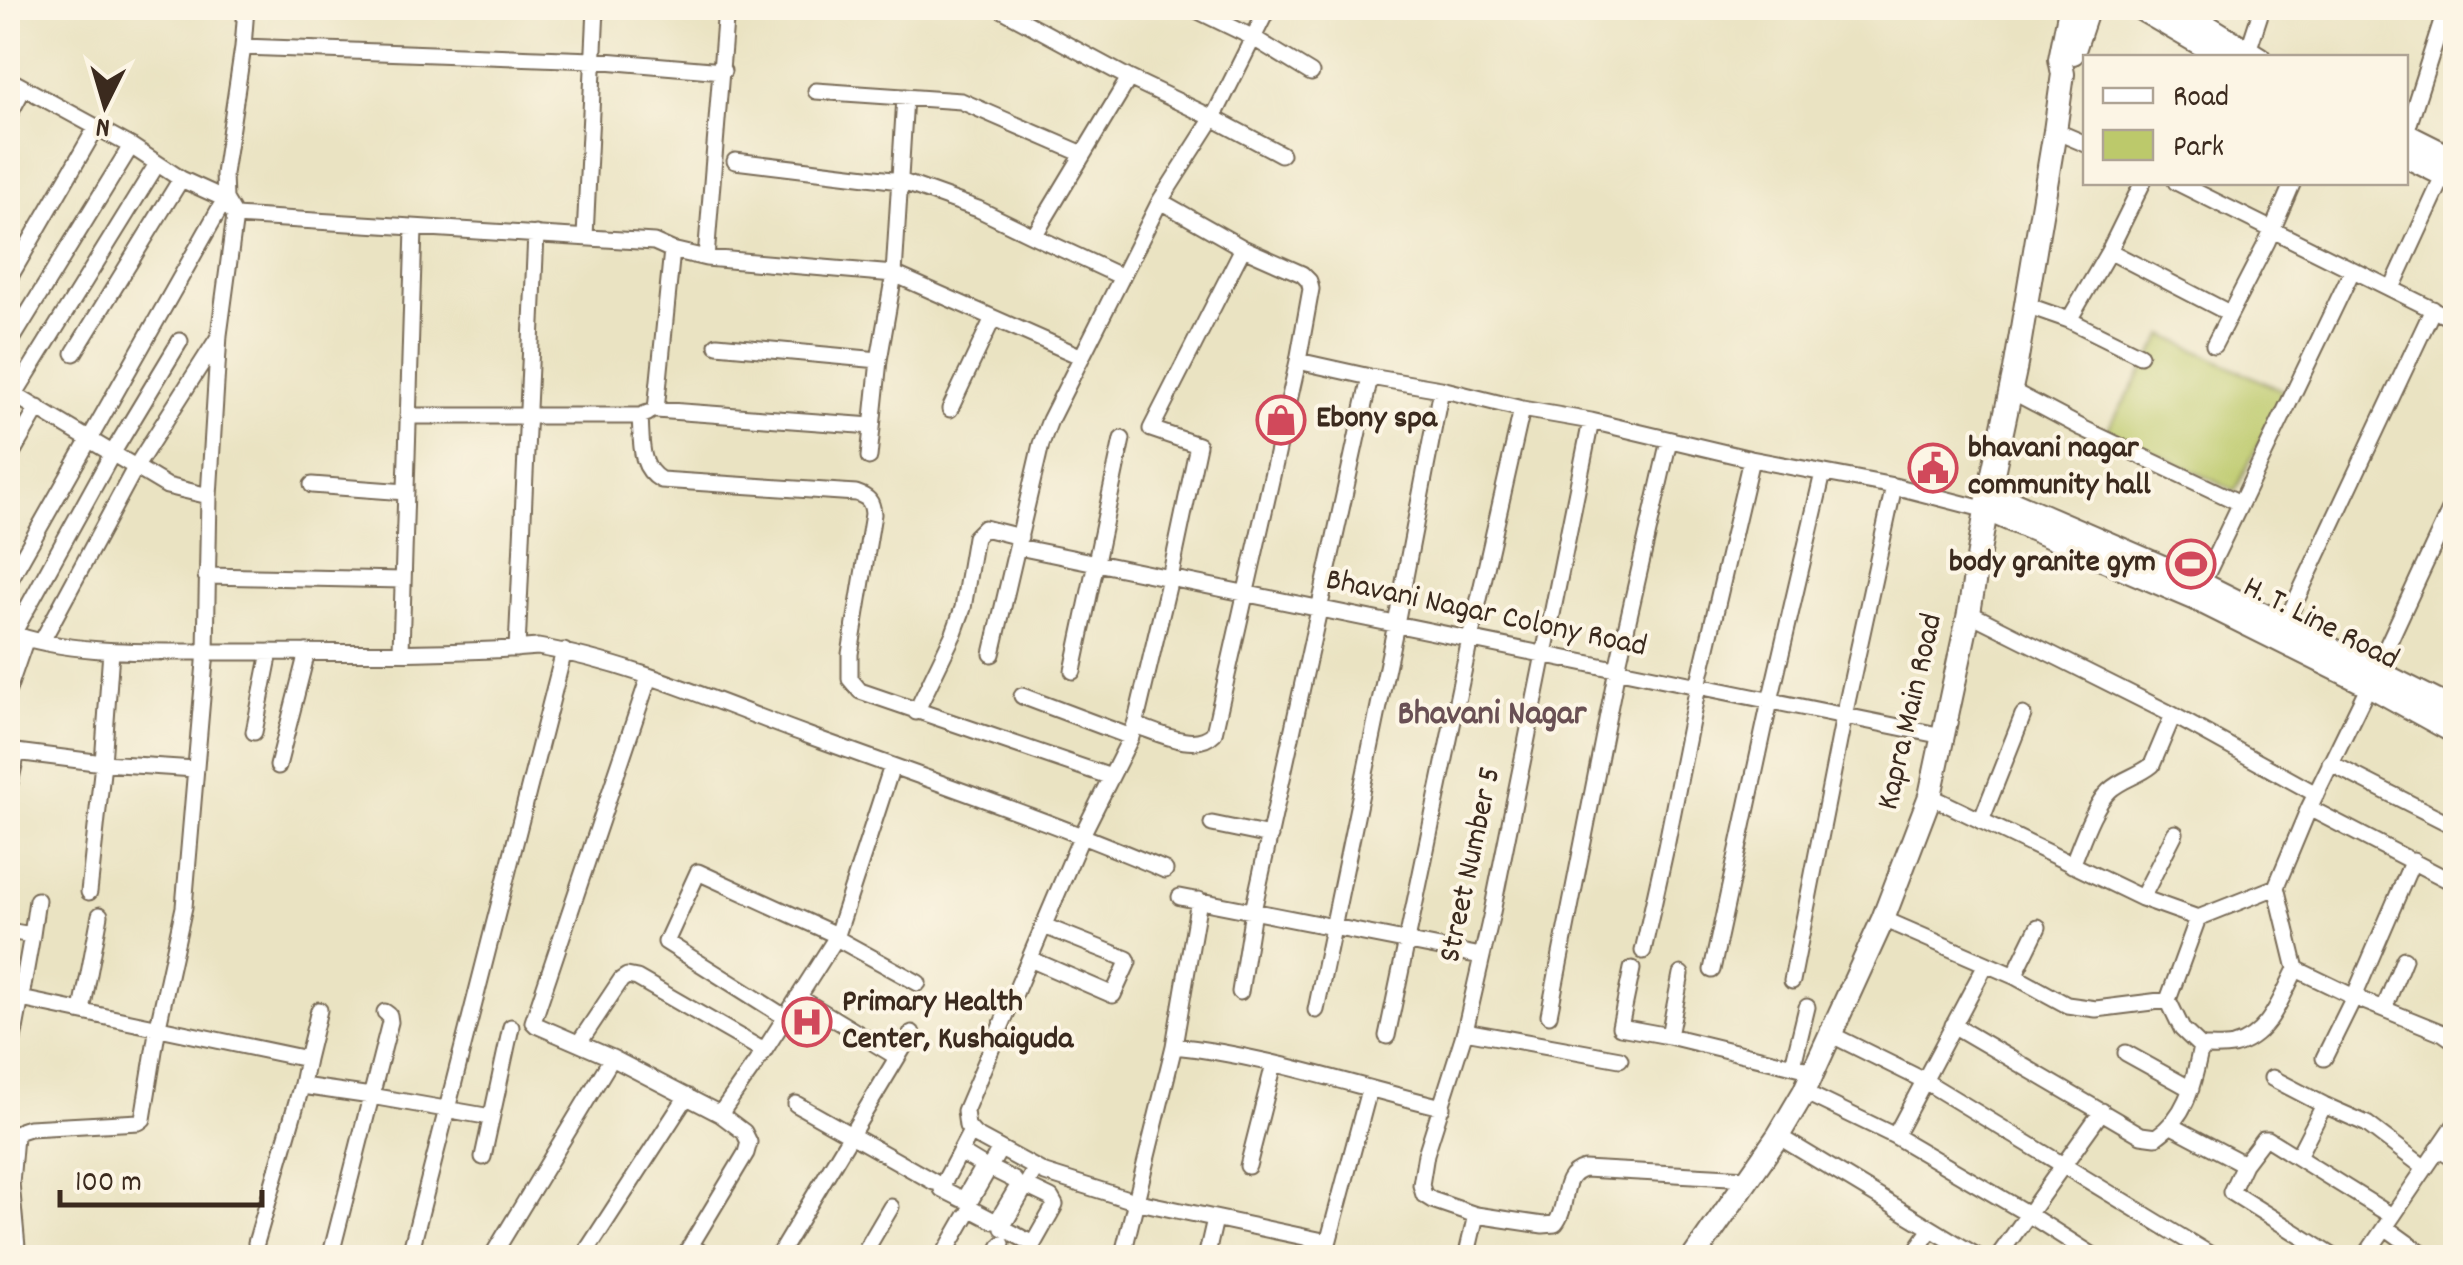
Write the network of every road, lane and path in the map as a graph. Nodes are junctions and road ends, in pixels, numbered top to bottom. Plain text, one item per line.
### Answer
1 (246, 8) edge
2 (596, 8) edge
3 (726, 8) edge
4 (1002, 8) edge
5 (1192, 8) edge
6 (1268, 8) edge
7 (2070, 8) edge
8 (2088, 8) edge
9 (2139, 8) edge
10 (2178, 8) edge
11 (2262, 8) edge
12 (2446, 8) edge
13 (1252, 37) junction
14 (243, 48) junction
15 (2244, 55) edge
16 (593, 60) junction
17 (723, 70) junction
18 (1312, 73) dead end
19 (2063, 74) junction
20 (1129, 78) junction
21 (8, 79) edge
22 (24, 89) junction
23 (816, 91) dead end
24 (905, 97) junction
25 (8, 116) edge
26 (1213, 118) junction
27 (96, 128) junction
28 (2408, 128) edge
29 (2055, 131) junction
30 (2408, 136) edge
31 (2083, 143) edge
32 (131, 146) junction
33 (1083, 154) junction
34 (1281, 154) dead end
35 (2408, 157) edge
36 (735, 160) dead end
37 (158, 164) junction
38 (2452, 172) edge
39 (181, 179) junction
40 (900, 181) junction
41 (2142, 185) edge
42 (2182, 185) edge
43 (2291, 185) edge
44 (225, 199) junction
45 (1160, 201) junction
46 (234, 216) junction
47 (414, 229) junction
48 (2271, 230) junction
49 (536, 234) junction
50 (584, 236) junction
51 (1034, 236) junction
52 (1243, 248) junction
53 (672, 250) junction
54 (2109, 250) junction
55 (706, 258) junction
56 (2352, 271) junction
57 (894, 274) junction
58 (1122, 277) junction
59 (8, 280) edge
60 (2392, 288) junction
61 (2026, 305) junction
62 (2433, 310) junction
63 (2230, 313) junction
64 (993, 318) junction
65 (2069, 320) junction
66 (2456, 321) edge
67 (220, 336) junction
68 (180, 341) dead end
69 (717, 345) dead end
70 (2214, 345) dead end
71 (8, 346) edge
72 (74, 353) dead end
73 (2140, 355) dead end
74 (1082, 357) junction
75 (880, 360) junction
76 (1298, 362) junction
77 (1370, 377) junction
78 (1441, 389) junction
79 (2010, 390) junction
80 (10, 397) edge
81 (38, 408) junction
82 (950, 408) dead end
83 (1522, 409) junction
84 (648, 413) junction
85 (408, 416) junction
86 (529, 418) junction
87 (1591, 421) junction
88 (872, 426) junction
89 (1122, 439) dead end
90 (88, 440) junction
91 (1669, 440) junction
92 (112, 454) junction
93 (869, 456) dead end
94 (1750, 458) junction
95 (8, 460) edge
96 (135, 468) junction
97 (1823, 473) junction
98 (312, 486) dead end
99 (1894, 486) junction
100 (406, 492) junction
101 (209, 496) junction
102 (2456, 497) edge
103 (1981, 502) junction
104 (2240, 503) junction
105 (1019, 542) junction
106 (1094, 562) junction
107 (206, 576) junction
108 (1170, 578) junction
109 (403, 580) junction
110 (8, 583) edge
111 (2202, 584) junction
112 (1246, 593) junction
113 (1321, 609) junction
114 (1969, 613) junction
115 (1396, 624) junction
116 (2284, 624) junction
117 (22, 636) edge
118 (1470, 639) junction
119 (516, 648) junction
120 (111, 651) junction
121 (206, 651) junction
122 (401, 651) junction
123 (564, 651) junction
124 (270, 652) junction
125 (307, 652) junction
126 (992, 654) dead end
127 (1543, 654) junction
128 (1617, 669) junction
129 (1072, 671) dead end
130 (650, 677) junction
131 (2372, 677) junction
132 (1698, 686) junction
133 (8, 690) edge
134 (1022, 696) dead end
135 (1770, 701) junction
136 (916, 712) junction
137 (2023, 715) dead end
138 (2173, 715) junction
139 (1844, 716) junction
140 (2454, 723) edge
141 (1133, 731) junction
142 (254, 732) dead end
143 (1943, 736) junction
144 (12, 751) edge
145 (103, 763) junction
146 (2330, 763) junction
147 (278, 766) dead end
148 (892, 766) junction
149 (196, 769) junction
150 (1111, 777) junction
151 (8, 792) edge
152 (1930, 796) junction
153 (2312, 800) junction
154 (1981, 821) junction
155 (1212, 824) dead end
156 (2456, 827) edge
157 (2175, 833) dead end
158 (1082, 835) junction
159 (1270, 836) junction
160 (2413, 860) junction
161 (2072, 865) junction
162 (1165, 870) dead end
163 (2456, 884) edge
164 (2276, 887) junction
165 (89, 892) dead end
166 (1180, 897) dead end
167 (2142, 898) junction
168 (37, 900) dead end
169 (1199, 900) junction
170 (1253, 911) junction
171 (100, 915) dead end
172 (2198, 918) junction
173 (1883, 919) junction
174 (1044, 926) junction
175 (1333, 927) junction
176 (2038, 928) dead end
177 (8, 931) edge
178 (32, 935) junction
179 (836, 936) junction
180 (1408, 942) junction
181 (1642, 951) dead end
182 (1481, 956) junction
183 (1030, 959) junction
184 (2404, 959) dead end
185 (1986, 964) junction
186 (1632, 969) dead end
187 (2296, 969) junction
188 (1712, 970) dead end
189 (1681, 974) dead end
190 (2014, 976) junction
191 (1792, 981) dead end
192 (918, 983) dead end
193 (1240, 992) dead end
194 (22, 997) junction
195 (798, 997) junction
196 (2354, 997) junction
197 (2168, 1000) junction
198 (1806, 1007) dead end
199 (2384, 1008) junction
200 (318, 1010) dead end
201 (1316, 1010) dead end
202 (82, 1011) junction
203 (385, 1012) dead end
204 (1549, 1016) dead end
205 (786, 1018) junction
206 (1953, 1024) junction
207 (158, 1026) junction
208 (511, 1027) dead end
209 (1465, 1031) junction
210 (912, 1033) dead end
211 (1830, 1034) junction
212 (1387, 1036) dead end
213 (1669, 1036) junction
214 (579, 1042) junction
215 (2456, 1042) edge
216 (1174, 1046) junction
217 (2201, 1047) junction
218 (764, 1051) junction
219 (2126, 1053) dead end
220 (612, 1058) junction
221 (897, 1058) junction
222 (2324, 1058) dead end
223 (308, 1059) junction
224 (1620, 1059) dead end
225 (9, 1061) edge
226 (1274, 1064) junction
227 (1804, 1076) junction
228 (2272, 1078) dead end
229 (1924, 1080) junction
230 (302, 1084) junction
231 (2191, 1089) junction
232 (1369, 1090) junction
233 (371, 1096) junction
234 (687, 1096) junction
235 (796, 1104) dead end
236 (2324, 1105) junction
237 (1442, 1106) junction
238 (447, 1110) junction
239 (2102, 1110) junction
240 (720, 1114) junction
241 (490, 1118) junction
242 (2456, 1123) edge
243 (2172, 1126) junction
244 (972, 1131) junction
245 (851, 1134) junction
246 (1778, 1136) junction
247 (1896, 1136) junction
248 (1000, 1149) junction
249 (2438, 1149) junction
250 (960, 1152) dead end
251 (2298, 1156) junction
252 (483, 1157) dead end
253 (2456, 1160) edge
254 (2064, 1163) junction
255 (2244, 1164) junction
256 (1248, 1166) dead end
257 (990, 1168) dead end
258 (1036, 1168) junction
259 (2425, 1168) junction
260 (1748, 1178) junction
261 (934, 1182) dead end
262 (1026, 1186) dead end
263 (1134, 1201) junction
264 (891, 1207) dead end
265 (2028, 1214) junction
266 (1476, 1215) junction
267 (966, 1216) dead end
268 (1215, 1219) junction
269 (2388, 1222) junction
270 (1930, 1229) junction
271 (11, 1231) edge
272 (256, 1243) dead end
273 (1326, 1250) edge
274 (687, 1252) edge
275 (18, 1258) edge
276 (330, 1258) edge
277 (410, 1258) edge
278 (492, 1258) edge
279 (582, 1258) edge
280 (709, 1258) edge
281 (776, 1258) edge
282 (861, 1258) edge
283 (942, 1258) edge
284 (1122, 1258) edge
285 (1206, 1258) edge
286 (1466, 1258) edge
287 (1693, 1258) edge
288 (1911, 1258) edge
289 (1980, 1258) edge
290 (1997, 1258) edge
291 (2097, 1258) edge
292 (2216, 1258) edge
293 (2336, 1258) edge
294 (2364, 1258) edge
295 (2428, 1258) edge

1 - 14 street
2 - 16 street
3 - 17 street
4 - 20 street
5 - 13 street
6 - 13 street
7 - 19 street, Kapra Main Road
8 - 19 street, Kapra Main Road
9 - 15 street
10 - 15 street
11 - 15 street
12 - 28 street
13 - 18 street
13 - 26 street
14 - 16 street
14 - 44 street
16 - 17 street
16 - 50 street
17 - 55 street
19 - 29 street, Kapra Main Road
20 - 26 street
20 - 33 street
21 - 22 street
22 - 25 street
22 - 27 street
23 - 24 street
24 - 33 street
24 - 40 street
26 - 34 street
26 - 45 street
27 - 32 street
27 - 59 street
29 - 31 street
29 - 61 street, Kapra Main Road
30 - 38 street
32 - 37 street
32 - 71 street
33 - 51 street
35 - 38 street
36 - 40 street
37 - 39 street
37 - 80 street
38 - 60 street
39 - 44 street
39 - 72 street
40 - 51 street
40 - 57 street
41 - 54 street
42 - 48 street
43 - 48 street
44 - 46 street
44 - 90 street
45 - 52 street
45 - 58 street
46 - 47 street
46 - 67 street
47 - 49 street
47 - 85 street
48 - 56 street
48 - 63 street
49 - 50 street
49 - 86 street
50 - 53 street
51 - 58 street
52 - 76 street
52 - 108 street
53 - 55 street
53 - 84 street
54 - 63 street
54 - 65 street
55 - 57 street
56 - 60 street
56 - 104 street
57 - 64 street
57 - 75 street
58 - 74 street
60 - 62 street
61 - 65 street
61 - 79 street, Kapra Main Road
62 - 66 street
62 - 116 street
63 - 70 street
64 - 74 street
64 - 82 street
65 - 73 street
67 - 96 street
67 - 101 street
68 - 92 street
69 - 75 street
74 - 105 street
75 - 88 street
76 - 77 street
76 - 112 street
77 - 78 street
77 - 113 street
78 - 83 street
78 - 115 street
79 - 103 street, Kapra Main Road
79 - 104 street
80 - 81 street
81 - 90 street
81 - 95 street
83 - 87 street
83 - 118 street
84 - 86 street
84 - 88 street
84 - 136 street
85 - 86 street
85 - 100 street
86 - 119 street
87 - 91 street
87 - 127 street, Street Number 5
88 - 93 street
89 - 106 street
90 - 92 street
90 - 110 street
91 - 94 street
91 - 128 street
92 - 96 street
92 - 117 street
94 - 97 street
94 - 132 street
96 - 101 street
96 - 117 street
97 - 99 street
97 - 135 street
98 - 100 street
99 - 103 street
99 - 139 street
100 - 109 street
101 - 107 street
102 - 131 street
103 - 111 street, H. T. Line Road
103 - 114 street, Kapra Main Road
103 - 131 street, H. T. Line Road
104 - 111 street
105 - 106 street, Bhavani Nagar Colony Road
105 - 126 street
105 - 136 street, Bhavani Nagar Colony Road
106 - 108 street, Bhavani Nagar Colony Road
106 - 129 street
107 - 109 street
107 - 121 street
108 - 112 street, Bhavani Nagar Colony Road
108 - 141 street
109 - 122 street
111 - 116 street, H. T. Line Road
112 - 113 street, Bhavani Nagar Colony Road
112 - 141 street
113 - 115 street, Bhavani Nagar Colony Road
113 - 159 street
114 - 138 street
114 - 143 street, Kapra Main Road
115 - 118 street, Bhavani Nagar Colony Road
115 - 175 street
116 - 131 street, H. T. Line Road
117 - 120 street
117 - 133 street
118 - 127 street, Bhavani Nagar Colony Road
118 - 180 street
119 - 122 street
119 - 123 street
120 - 121 street
120 - 145 street
121 - 124 street
121 - 149 street
122 - 125 street
123 - 130 street
123 - 238 street
124 - 125 street
124 - 142 street
125 - 147 street
127 - 128 street, Bhavani Nagar Colony Road
127 - 182 street, Street Number 5
128 - 132 street, Bhavani Nagar Colony Road
128 - 204 street
130 - 148 street
130 - 214 street
131 - 140 street, H. T. Line Road
131 - 146 street
132 - 135 street, Bhavani Nagar Colony Road
132 - 181 street
134 - 141 street
135 - 139 street, Bhavani Nagar Colony Road
135 - 188 street
136 - 150 street
137 - 154 street
138 - 153 street
138 - 161 street
139 - 143 street, Bhavani Nagar Colony Road
139 - 191 street
141 - 150 street
143 - 152 street, Kapra Main Road
144 - 145 street
144 - 151 street
145 - 149 street
145 - 165 street
146 - 153 street
146 - 156 street
148 - 158 street
148 - 179 street
149 - 207 street
150 - 158 street
152 - 154 street
152 - 173 street, Kapra Main Road
153 - 160 street
153 - 164 street
154 - 161 street
155 - 159 street
157 - 167 street
158 - 162 street
158 - 174 street
159 - 170 street
160 - 163 street
160 - 196 street
161 - 167 street
164 - 172 street
164 - 187 street
166 - 169 street
167 - 172 street
168 - 178 street
169 - 170 street
169 - 216 street
170 - 175 street
170 - 193 street
171 - 202 street
172 - 197 street
173 - 185 street
173 - 211 street, Kapra Main Road
174 - 183 street
174 - 183 street
175 - 180 street
175 - 201 street
176 - 190 street
177 - 178 street
178 - 194 street
179 - 192 street
179 - 195 street
179 - 205 street
180 - 182 street
180 - 212 street
182 - 209 street, Street Number 5
183 - 244 street
184 - 199 street
185 - 190 street
185 - 206 street
186 - 213 street
187 - 196 street
187 - 217 street
189 - 213 street
190 - 197 street
194 - 202 street
194 - 225 street
195 - 205 street
195 - 221 street
196 - 199 street
196 - 222 street
197 - 217 street
198 - 227 street
199 - 215 street
200 - 223 street
202 - 207 street
203 - 233 street
205 - 218 street
206 - 229 street
206 - 239 street
207 - 223 street
207 - 271 street
208 - 241 street
209 - 224 street
209 - 237 street, Street Number 5
210 - 221 street
211 - 227 street, Kapra Main Road
211 - 229 street
213 - 227 street
214 - 218 street
214 - 220 street
216 - 226 street
216 - 263 street
217 - 231 street
218 - 240 street
219 - 231 street
220 - 234 street
220 - 278 street
221 - 245 street
223 - 230 street
226 - 232 street
226 - 256 street
227 - 246 street, Kapra Main Road
227 - 247 street
228 - 236 street
229 - 247 street
229 - 254 street
230 - 233 street
230 - 272 street
231 - 243 street
232 - 237 street
232 - 273 street
233 - 238 street
233 - 276 street
234 - 240 street
234 - 279 street
235 - 245 street
236 - 251 street
236 - 259 street
237 - 266 street, Street Number 5
238 - 241 street
238 - 277 street
239 - 243 street
239 - 254 street
240 - 274 street
241 - 252 street
242 - 249 street
243 - 255 street
244 - 248 street
244 - 250 street
245 - 261 street
245 - 281 street
246 - 260 street, Kapra Main Road
246 - 270 street
247 - 265 street
248 - 257 street
248 - 258 street
249 - 253 street
249 - 259 street
251 - 255 street
251 - 269 street
254 - 265 street
254 - 292 street
255 - 293 street
258 - 262 street
258 - 263 street
259 - 269 street
260 - 266 street, Street Number 5
260 - 287 street, Kapra Main Road
263 - 268 street
263 - 284 street
264 - 282 street
265 - 290 street
265 - 291 street
266 - 286 street
267 - 283 street
268 - 273 street
268 - 285 street
269 - 294 street
269 - 295 street
270 - 288 street
270 - 289 street
271 - 275 street
274 - 280 street

